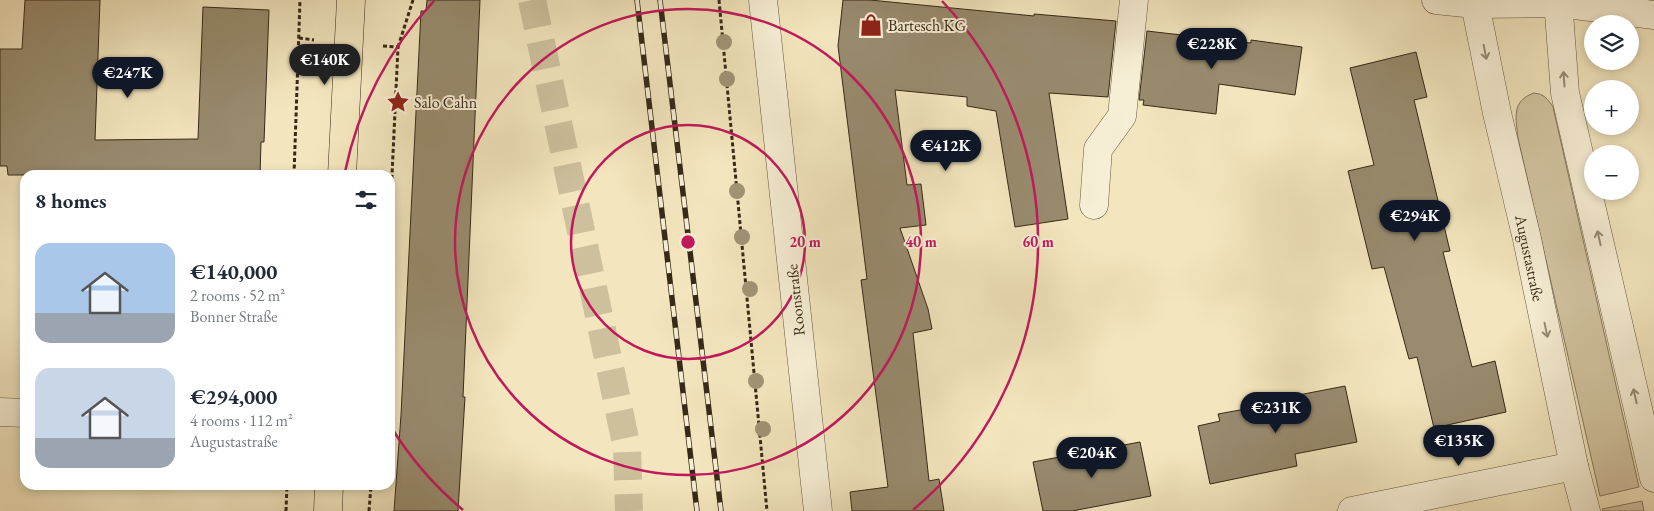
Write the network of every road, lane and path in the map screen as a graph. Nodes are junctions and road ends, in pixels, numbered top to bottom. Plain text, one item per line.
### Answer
1 (300, 0) edge
2 (351, 0) edge
3 (413, 0) edge
4 (719, 0) edge
5 (763, 0) edge
6 (1134, 0) edge
7 (1436, 0) edge
8 (1559, 2) edge
9 (1475, 4) junction
10 (1654, 15) edge
11 (398, 47) dead end
12 (294, 170) edge
13 (342, 170) edge
14 (1094, 205) dead end
15 (0, 412) edge
16 (20, 413) edge
17 (1574, 466) junction
18 (1654, 478) edge
19 (287, 490) edge
20 (330, 490) edge
21 (370, 490) edge
22 (286, 511) edge
23 (328, 511) edge
24 (369, 511) edge
25 (766, 511) edge
26 (818, 511) edge
27 (1352, 511) edge
28 (1586, 511) edge

1 - 12 path
2 - 13 main road
3 - 11 path
4 - 25 path
5 - 26 street, Roonstraße
6 - 14 street
7 - 9 street
8 - 9 street
8 - 10 street
18 -> 8 street
9 -> 17 street, Augustastraße
15 - 16 street
17 - 27 street
17 - 28 street, Augustastraße
19 - 22 path
20 - 23 main road
21 - 24 path

